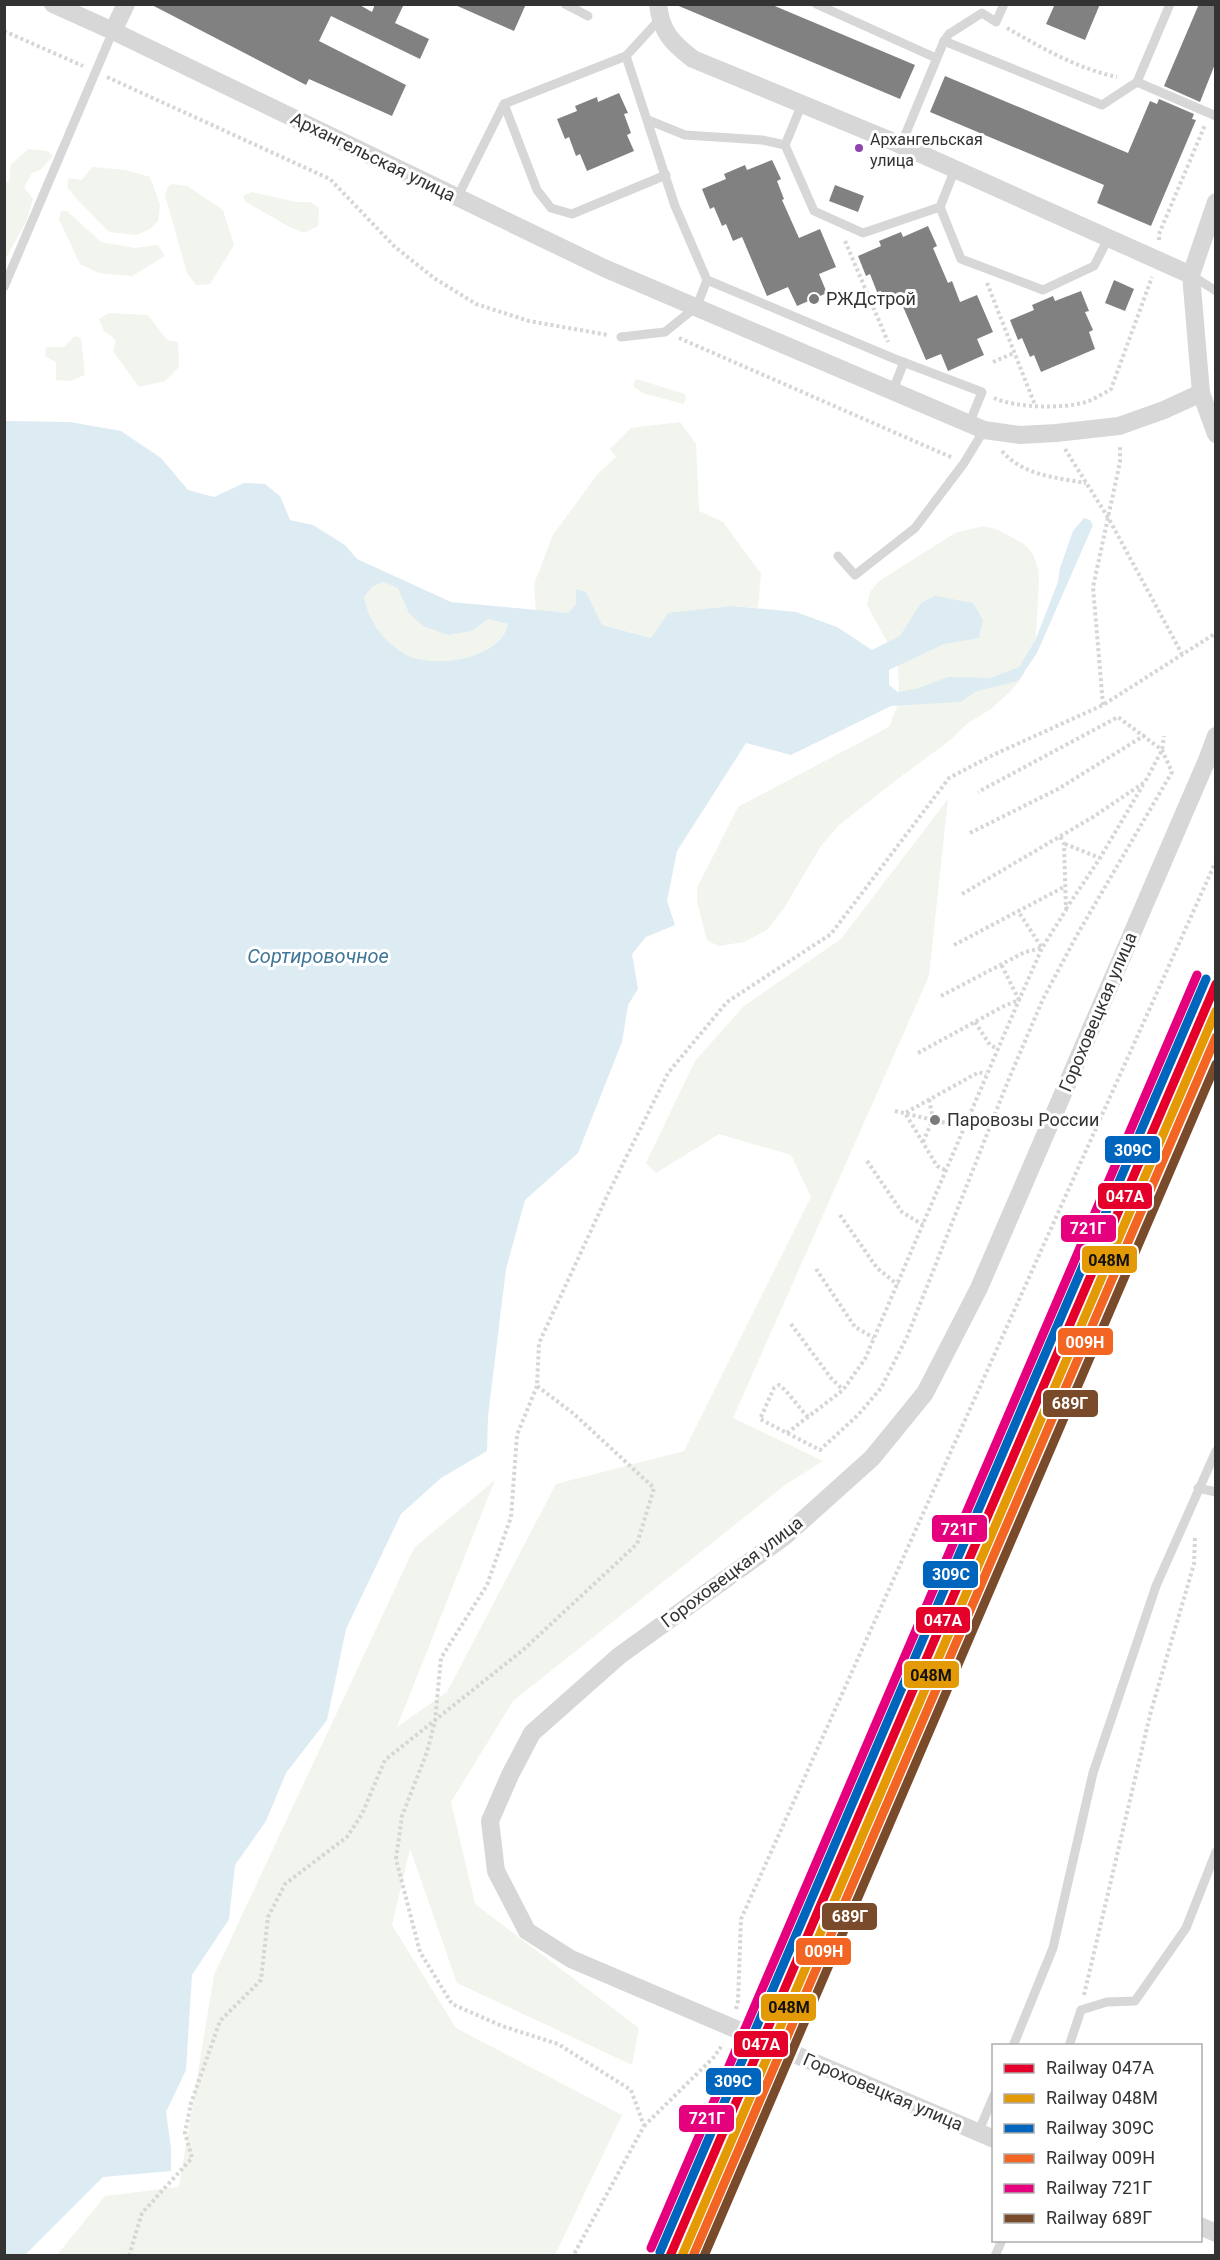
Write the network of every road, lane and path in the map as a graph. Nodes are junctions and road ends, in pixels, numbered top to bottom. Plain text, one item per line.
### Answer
1 (53, 4) edge
2 (126, 4) edge
3 (564, 4) edge
4 (816, 4) edge
5 (1004, 4) edge
6 (1170, 4) edge
7 (659, 12) edge
8 (588, 16) dead end
9 (996, 22) junction
10 (4, 31) edge
11 (113, 31) junction
12 (944, 41) junction
13 (626, 56) junction
14 (936, 58) junction
15 (96, 72) junction
16 (1137, 82) junction
17 (504, 104) junction
18 (802, 104) junction
19 (1213, 115) edge
20 (648, 120) junction
21 (901, 145) junction
22 (785, 146) junction
23 (955, 169) junction
24 (666, 176) junction
25 (457, 198) junction
26 (1215, 202) edge
27 (940, 207) junction
28 (837, 221) junction
29 (1109, 237) junction
30 (1159, 259) junction
31 (980, 266) junction
32 (1191, 275) junction
33 (706, 280) junction
34 (4, 287) edge
35 (1215, 291) edge
36 (697, 306) junction
37 (665, 332) junction
38 (621, 337) joint
39 (1014, 353) junction
40 (900, 361) junction
41 (993, 362) dead end
42 (893, 390) junction
43 (982, 392) junction
44 (1201, 393) junction
45 (1035, 405) junction
46 (1119, 426) junction
47 (976, 427) junction
48 (1056, 434) junction
49 (1215, 434) edge
50 (964, 463) junction
51 (1086, 483) junction
52 (1109, 519) junction
53 (838, 556) dead end
54 (1215, 633) edge
55 (1182, 654) junction
56 (1103, 705) junction
57 (1145, 735) junction
58 (1164, 736) dead end
59 (1215, 736) edge
60 (1162, 750) junction
61 (1144, 782) junction
62 (978, 792) dead end
63 (970, 833) dead end
64 (1060, 836) junction
65 (1064, 844) junction
66 (1100, 858) junction
67 (1215, 861) edge
68 (1064, 887) junction
69 (962, 894) dead end
70 (1066, 910) junction
71 (1018, 911) junction
72 (954, 945) dead end
73 (1042, 948) junction
74 (1001, 964) junction
75 (941, 996) dead end
76 (1019, 1000) junction
77 (975, 1022) junction
78 (998, 1049) junction
79 (918, 1053) dead end
80 (986, 1075) junction
81 (929, 1099) junction
82 (895, 1111) dead end
83 (905, 1113) junction
84 (933, 1119) junction
85 (963, 1127) junction
86 (922, 1142) junction
87 (867, 1161) dead end
88 (945, 1170) junction
89 (840, 1215) dead end
90 (923, 1225) junction
91 (816, 1269) dead end
92 (898, 1285) junction
93 (792, 1324) dead end
94 (874, 1338) junction
95 (537, 1386) junction
96 (843, 1390) junction
97 (808, 1417) junction
98 (787, 1433) junction
99 (1215, 1451) edge
100 (1198, 1488) junction
101 (1215, 1492) edge
102 (1196, 1532) dead end
103 (435, 1721) junction
104 (1215, 1852) edge
105 (1081, 2010) junction
106 (734, 2019) dead end
107 (729, 2036) dead end
108 (1014, 2044) edge
109 (1071, 2044) edge
110 (992, 2101) edge
111 (644, 2126) junction
112 (986, 2136) edge
113 (1002, 2242) edge
114 (129, 2256) edge
115 (573, 2256) edge
116 (995, 2256) edge

1 - 11 street, Архангельская улица
2 - 11 street
3 - 8 lane
4 - 14 lane
5 - 9 lane
6 - 16 lane
7 - 13 lane
7 - 18 street
9 - 12 lane
9 - 16 path
10 - 15 path
11 - 15 lane
11 - 25 street, Архангельская улица
12 - 14 lane
12 - 16 lane
13 - 17 lane
13 - 20 lane
14 - 21 lane
15 - 34 lane
15 - 38 path
16 - 19 lane
17 - 24 lane
17 - 25 lane
18 - 21 street
18 - 22 lane
19 - 30 path
20 - 22 lane
20 - 24 lane
21 - 23 street
22 - 28 lane
23 - 27 lane
23 - 29 street
24 - 33 lane
25 - 36 street, Архангельская улица
26 - 32 street
27 - 28 lane
27 - 31 lane
28 - 40 path
29 - 30 street
29 - 31 lane
30 - 32 street
30 - 45 path
31 - 39 path
32 - 35 lane
32 - 44 street
33 - 36 lane
33 - 40 lane
36 - 37 lane
36 - 42 street, Архангельская улица
37 - 38 lane
37 - 50 path
39 - 41 path
39 - 45 path
40 - 42 lane
40 - 43 lane
42 - 47 street, Архангельская улица
43 - 45 path
43 - 47 lane
44 - 46 street, Архангельская улица
44 - 49 street
46 - 48 street, Архангельская улица
46 - 52 path
47 - 48 street, Архангельская улица
47 - 50 lane
47 - 51 path
48 - 51 path
50 - 53 lane
51 - 52 path
52 - 55 path
52 - 56 path
54 - 55 path
55 - 56 path
56 - 95 path
57 - 60 path
57 - 62 path
57 - 63 path
58 - 60 path
59 - 112 street, Гороховецкая улица
60 - 61 path
60 - 98 path
61 - 64 path
61 - 66 path
64 - 65 path
64 - 69 path
65 - 66 path
65 - 68 path
66 - 70 path
67 - 106 path
68 - 70 path
68 - 71 path
70 - 73 path
71 - 72 path
71 - 73 path
73 - 74 path
73 - 76 path
74 - 75 path
74 - 76 path
76 - 77 path
76 - 78 path
77 - 78 path
77 - 79 path
78 - 80 path
80 - 81 path
80 - 85 path
81 - 83 path
81 - 84 path
82 - 83 path
83 - 84 path
83 - 86 path
84 - 85 path
84 - 86 path
85 - 88 path
86 - 88 path
87 - 90 path
88 - 90 path
89 - 92 path
90 - 92 path
91 - 94 path
92 - 94 path
93 - 96 path
94 - 96 path
95 - 103 path
95 - 103 path
96 - 97 path
97 - 98 path
97 - 98 path
99 - 100 lane
100 - 101 lane
100 - 108 lane
102 - 105 path
103 - 111 path
103 - 114 path
104 - 105 lane
105 - 109 lane
107 - 111 path
110 - 112 lane
111 - 115 path
113 - 116 lane

